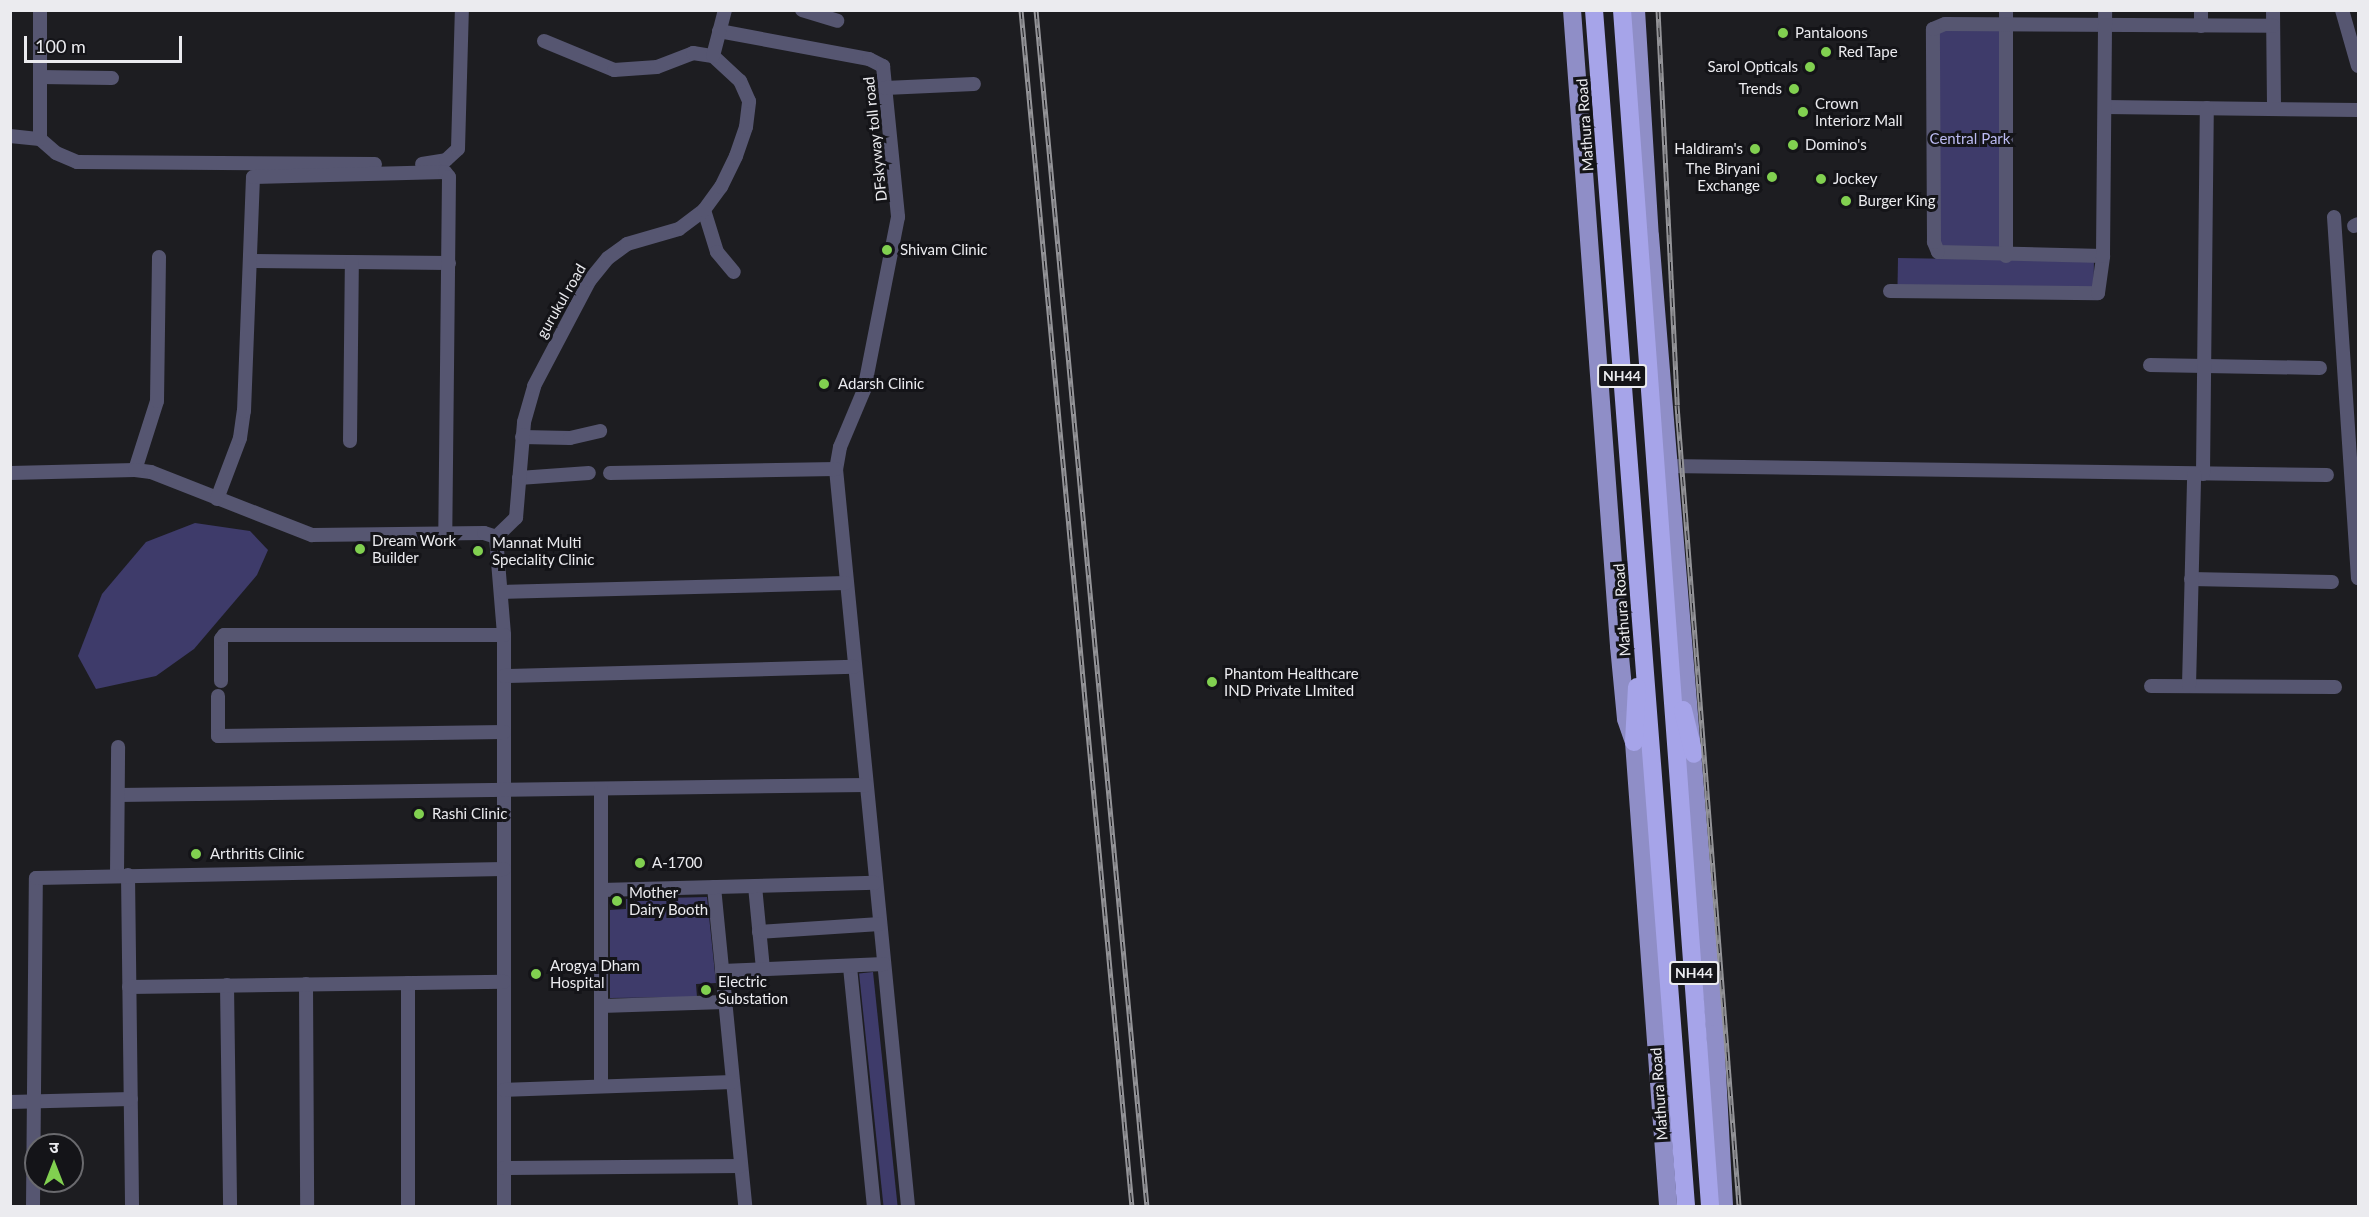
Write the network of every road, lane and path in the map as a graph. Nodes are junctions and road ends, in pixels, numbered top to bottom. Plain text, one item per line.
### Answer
1 (40, 10) edge
2 (462, 10) edge
3 (725, 10) edge
4 (802, 10) edge
5 (1572, 10) edge
6 (1594, 10) edge
7 (1622, 10) edge
8 (1636, 10) edge
9 (2201, 10) edge
10 (2273, 10) edge
11 (2342, 10) edge
12 (2006, 17) edge
13 (2105, 18) edge
14 (837, 21) dead end
15 (2201, 26) junction
16 (2272, 26) junction
17 (719, 31) junction
18 (544, 41) dead end
19 (713, 56) junction
20 (2358, 66) edge
21 (40, 77) junction
22 (112, 78) dead end
23 (974, 84) dead end
24 (885, 88) junction
25 (2105, 107) junction
26 (2274, 107) junction
27 (2207, 108) junction
28 (2358, 110) edge
29 (10, 136) edge
30 (40, 139) junction
31 (704, 210) junction
32 (2334, 217) dead end
33 (159, 256) dead end
34 (2006, 256) junction
35 (2103, 256) junction
36 (250, 261) junction
37 (352, 262) junction
38 (449, 263) junction
39 (734, 272) dead end
40 (1890, 291) dead end
41 (2150, 365) dead end
42 (2204, 366) junction
43 (2320, 368) dead end
44 (600, 431) dead end
45 (522, 437) junction
46 (350, 441) dead end
47 (1668, 466) junction
48 (836, 469) junction
49 (135, 470) junction
50 (10, 473) edge
51 (589, 473) dead end
52 (610, 473) dead end
53 (2199, 474) junction
54 (2327, 476) dead end
55 (519, 478) junction
56 (217, 499) junction
57 (446, 533) junction
58 (496, 537) junction
59 (2358, 578) edge
60 (2191, 579) junction
61 (2332, 582) dead end
62 (846, 583) junction
63 (503, 592) junction
64 (504, 635) junction
65 (1671, 665) junction
66 (854, 668) junction
67 (504, 676) junction
68 (221, 681) dead end
69 (2151, 686) dead end
70 (2189, 686) junction
71 (2335, 687) dead end
72 (218, 696) dead end
73 (504, 732) junction
74 (1642, 742) junction
75 (118, 747) dead end
76 (1694, 754) junction
77 (866, 785) junction
78 (503, 787) junction
79 (601, 789) junction
80 (118, 795) junction
81 (504, 868) junction
82 (122, 875) junction
83 (875, 883) junction
84 (755, 886) junction
85 (714, 887) junction
86 (601, 890) junction
87 (880, 924) junction
88 (759, 932) junction
89 (884, 964) junction
90 (850, 967) junction
91 (763, 969) junction
92 (722, 971) junction
93 (504, 982) junction
94 (408, 983) junction
95 (306, 984) junction
96 (227, 986) junction
97 (129, 987) junction
98 (725, 1002) junction
99 (601, 1006) junction
100 (733, 1082) junction
101 (601, 1086) junction
102 (504, 1090) junction
103 (131, 1099) junction
104 (32, 1101) junction
105 (10, 1102) edge
106 (1663, 1125) junction
107 (741, 1166) junction
108 (504, 1168) junction
109 (1721, 1205) edge
110 (33, 1206) edge
111 (132, 1206) edge
112 (230, 1206) edge
113 (307, 1206) edge
114 (408, 1206) edge
115 (504, 1206) edge
116 (745, 1206) edge
117 (874, 1206) edge
118 (908, 1206) edge
119 (1661, 1206) edge
120 (1668, 1206) edge
121 (1686, 1206) edge

1 - 21 street
2 - 30 street
3 - 17 street
4 - 14 street
5 - 74 main road
6 - 74 highway, Mathura Road / NH44
7 - 65 highway, NH44
8 - 47 main road
9 - 15 street
10 - 16 street
11 - 20 street
12 - 13 street
12 - 34 street
12 - 34 street
13 - 15 street
13 - 25 street
15 - 16 street
16 - 26 street
17 - 19 street
17 - 24 street, DFskyway toll road
18 - 19 street
19 - 31 street, gurukul road
21 - 22 street
21 - 30 street
23 - 24 street
24 - 48 street, DFskyway toll road
25 - 27 street
25 - 35 street
26 - 27 street
26 - 28 street
27 - 42 street
29 - 30 street
31 - 39 street
31 - 45 street, gurukul road
32 - 59 street
33 - 49 street
34 - 35 street
35 - 40 street
36 - 37 street
36 - 38 street
36 - 56 street
37 - 38 street
37 - 46 street
38 - 57 street
41 - 42 street
42 - 43 street
42 - 53 street
44 - 45 street
45 - 55 street, gurukul road
47 - 53 street
47 - 76 main road
48 - 52 street
48 - 62 street, DFskyway toll road
49 - 50 street
49 - 56 street
51 - 55 street
53 - 54 street
53 - 60 street
55 - 58 street, gurukul road
56 - 57 street
57 - 58 street
58 - 63 street
60 - 61 street
60 - 70 street
62 - 63 street
62 - 66 street, DFskyway toll road
63 - 64 street
64 - 67 street
64 - 68 street
65 - 76 highway
65 - 109 highway, NH44
66 - 67 street
66 - 77 street, DFskyway toll road
67 - 73 street
69 - 70 street
70 - 71 street
72 - 73 street
73 - 78 street
74 - 106 main road
74 - 121 highway, Mathura Road / NH44
75 - 80 street
76 - 109 main road
77 - 79 street
77 - 83 street, DFskyway toll road
78 - 79 street
78 - 80 street
78 - 81 street
79 - 86 street
80 - 82 street
81 - 82 street
81 - 93 street
82 - 97 street
82 - 104 street
83 - 84 street
83 - 87 street, DFskyway toll road
84 - 85 street
84 - 88 street
85 - 86 street
85 - 92 street
86 - 99 street
87 - 88 street
87 - 89 street, DFskyway toll road
88 - 91 street
89 - 90 street
89 - 118 street, DFskyway toll road
90 - 91 street
90 - 117 street
91 - 92 street
92 - 98 street
93 - 94 street
93 - 102 street
94 - 95 street
94 - 114 street
95 - 96 street
95 - 113 street
96 - 97 street
96 - 112 street
97 - 103 street
98 - 99 street
98 - 100 street
99 - 101 street
100 - 101 street
100 - 107 street
101 - 102 street
102 - 108 street
103 - 104 street
103 - 111 street
104 - 105 street
104 - 110 street
106 - 119 main road
106 - 120 main road
107 - 108 street
107 - 116 street
108 - 115 street

